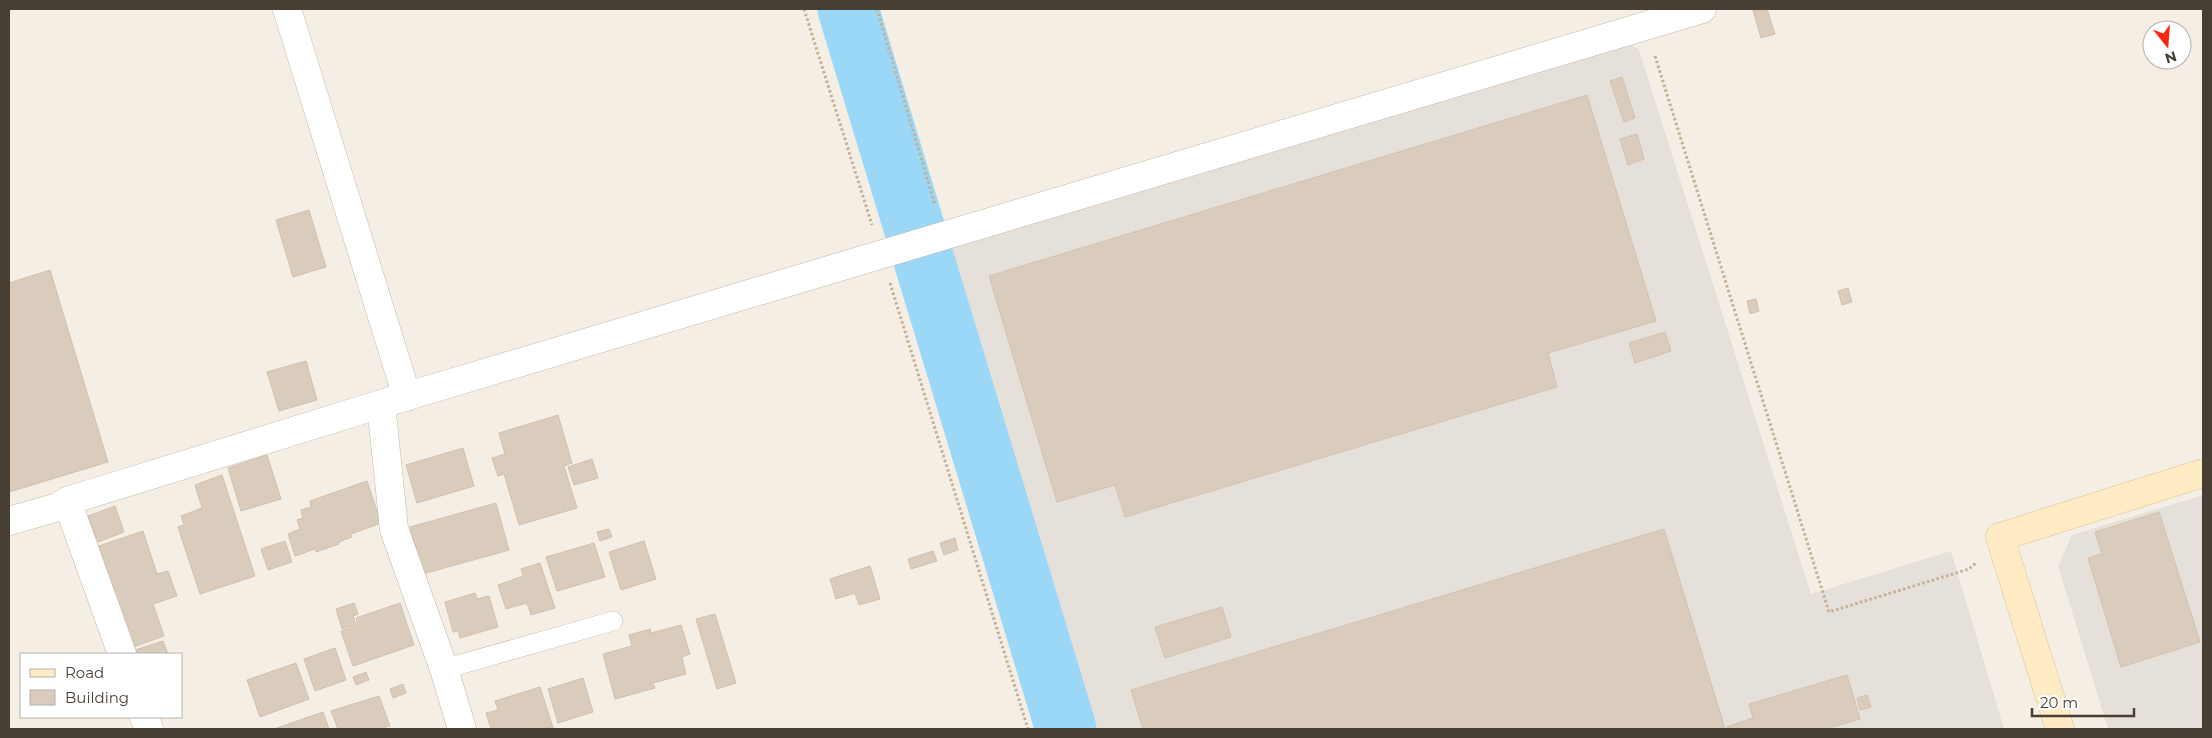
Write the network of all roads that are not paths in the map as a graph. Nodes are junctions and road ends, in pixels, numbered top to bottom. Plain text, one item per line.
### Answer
1 (287, 9) edge
2 (1702, 9) edge
3 (407, 397) junction
4 (381, 404) junction
5 (2203, 473) edge
6 (67, 501) junction
7 (9, 522) edge
8 (613, 621) dead end
9 (122, 653) edge
10 (444, 669) junction
11 (462, 729) edge
12 (2060, 729) edge

1 - 3 street
2 - 3 street
3 - 4 street
4 - 6 street
4 - 10 street
5 - 12 street
6 - 7 street
6 - 9 street
8 - 10 lane
10 - 11 street

